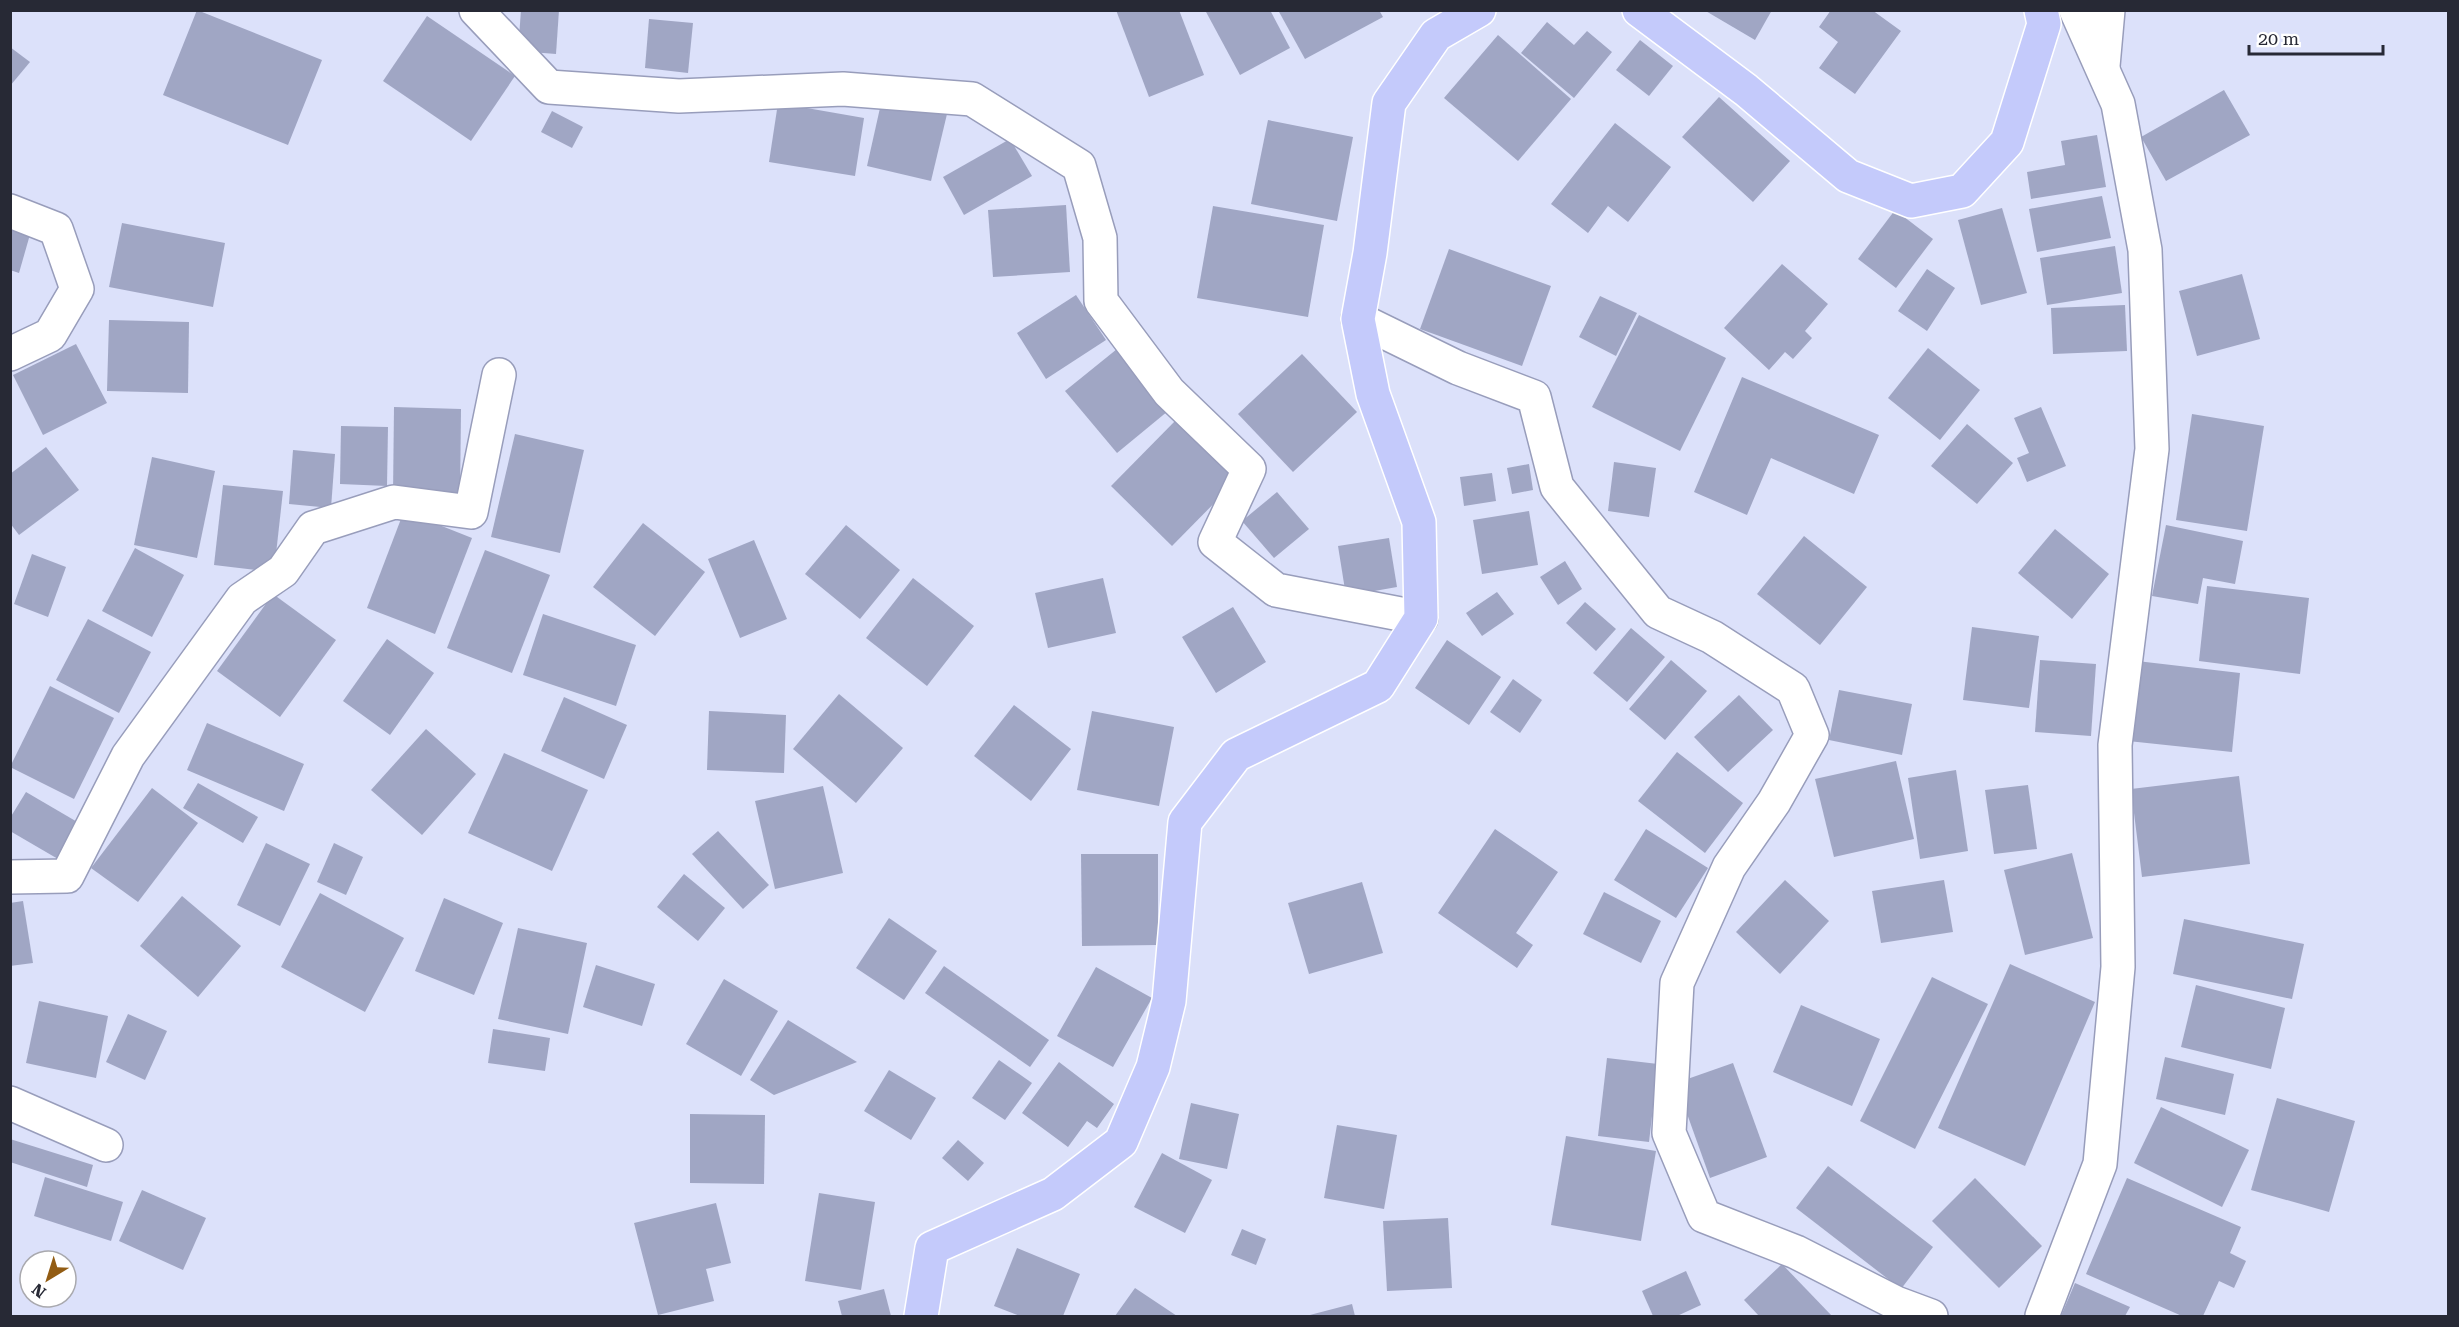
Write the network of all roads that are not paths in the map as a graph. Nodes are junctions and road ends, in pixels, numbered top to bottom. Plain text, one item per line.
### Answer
1 (476, 10) edge
2 (1479, 10) edge
3 (1639, 10) edge
4 (2041, 10) edge
5 (2076, 10) edge
6 (2108, 10) edge
7 (2103, 70) junction
8 (10, 211) edge
9 (1358, 319) junction
10 (10, 354) edge
11 (499, 375) dead end
12 (1421, 618) junction
13 (10, 877) edge
14 (10, 1103) edge
15 (106, 1145) dead end
16 (921, 1317) edge
17 (1931, 1317) edge
18 (2042, 1317) edge

1 - 12 street
2 - 9 main road
3 - 4 main road
5 - 7 street
6 - 7 street
7 - 18 street
8 - 10 street
9 - 12 main road
9 - 17 street
11 - 13 street
12 - 16 main road
14 - 15 street

